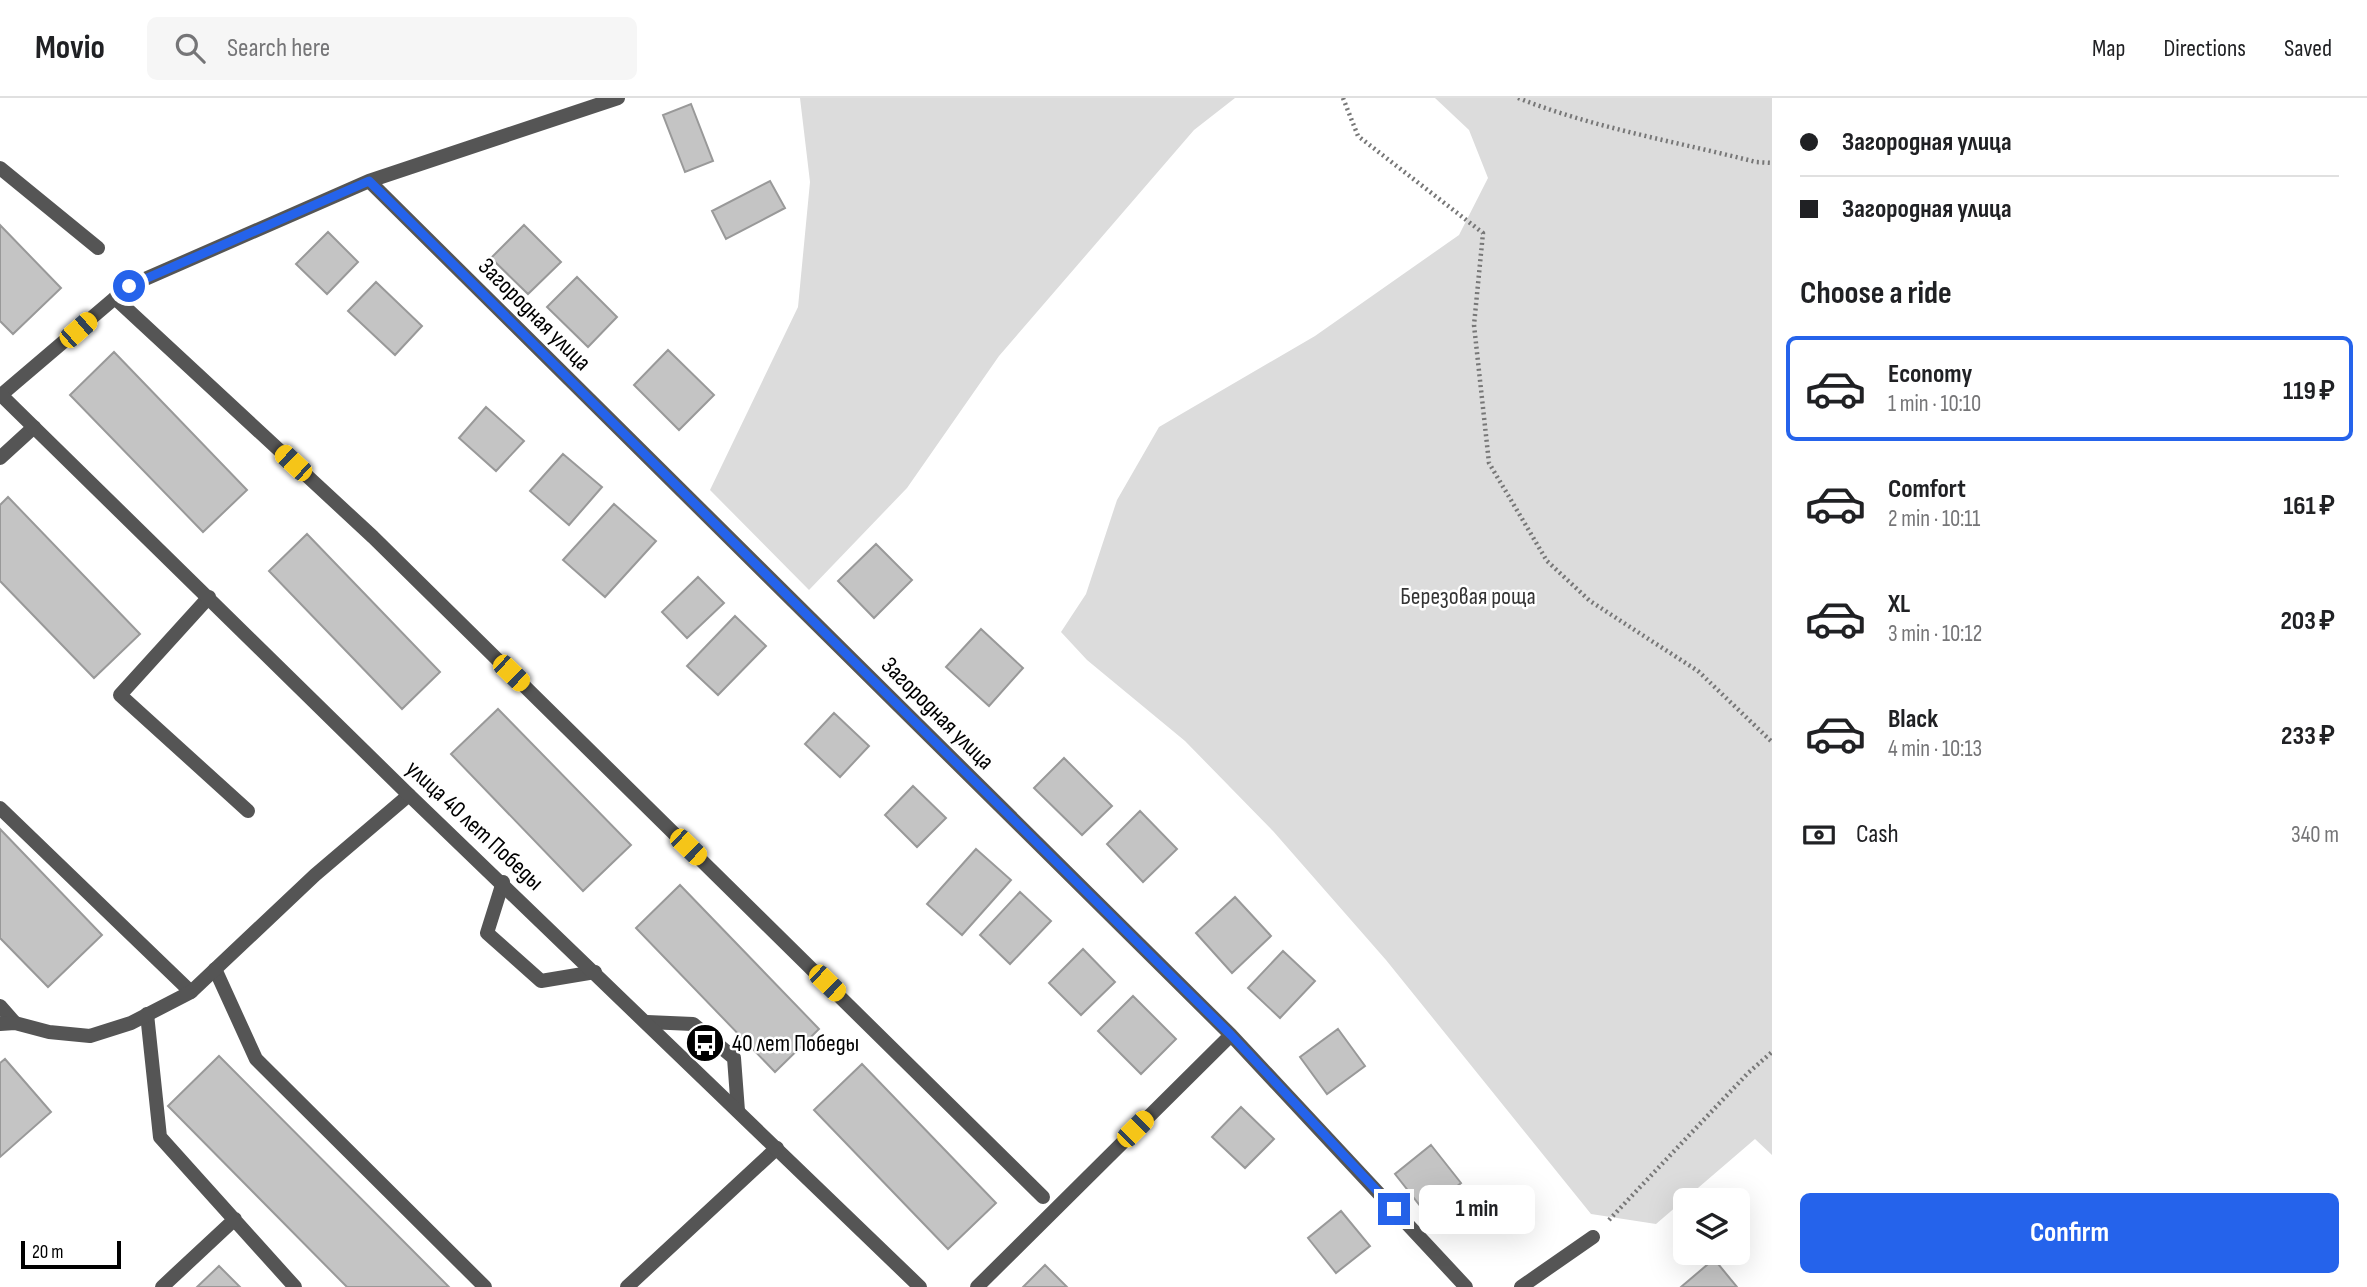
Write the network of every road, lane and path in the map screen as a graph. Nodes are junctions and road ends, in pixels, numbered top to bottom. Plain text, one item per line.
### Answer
1 (618, 98) edge
2 (1343, 98) edge
3 (1518, 98) edge
4 (1772, 163) edge
5 (0, 168) edge
6 (369, 181) junction
7 (98, 248) dead end
8 (114, 298) junction
9 (1, 395) edge
10 (34, 427) junction
11 (0, 458) edge
12 (209, 597) junction
13 (1772, 742) edge
14 (409, 794) junction
15 (0, 808) edge
16 (248, 811) dead end
17 (503, 882) junction
18 (215, 969) junction
19 (596, 972) junction
20 (191, 992) junction
21 (0, 1006) edge
22 (147, 1014) junction
23 (647, 1022) junction
24 (15, 1023) junction
25 (0, 1024) edge
26 (1231, 1035) junction
27 (1772, 1052) edge
28 (738, 1111) junction
29 (776, 1148) junction
30 (1044, 1197) dead end
31 (235, 1219) junction
32 (1593, 1237) joint
33 (162, 1287) edge
34 (295, 1287) edge
35 (485, 1287) edge
36 (627, 1287) edge
37 (920, 1287) edge
38 (977, 1287) edge
39 (1466, 1287) edge
40 (1521, 1287) edge

1 - 6 street
2 - 13 path
3 - 4 path
5 - 7 street
6 - 8 street
6 - 26 street, Загородная улица
8 - 9 street
8 - 30 street
9 - 10 street, улица 40 лет Победы
10 - 11 street
10 - 12 street, улица 40 лет Победы
12 - 14 street, улица 40 лет Победы
12 - 16 street
14 - 17 street, улица 40 лет Победы
14 - 18 street
15 - 20 street
17 - 19 street, улица 40 лет Победы
17 - 19 street
18 - 20 street
18 - 35 street
19 - 23 street, улица 40 лет Победы
20 - 22 street
21 - 24 street
22 - 24 street
22 - 31 street
23 - 28 street, улица 40 лет Победы
23 - 28 street
24 - 25 street
26 - 38 street
26 - 39 street, Загородная улица
27 - 32 path
28 - 29 street, улица 40 лет Победы
29 - 36 street
29 - 37 street, улица 40 лет Победы
31 - 33 street
31 - 34 street
32 - 40 street

